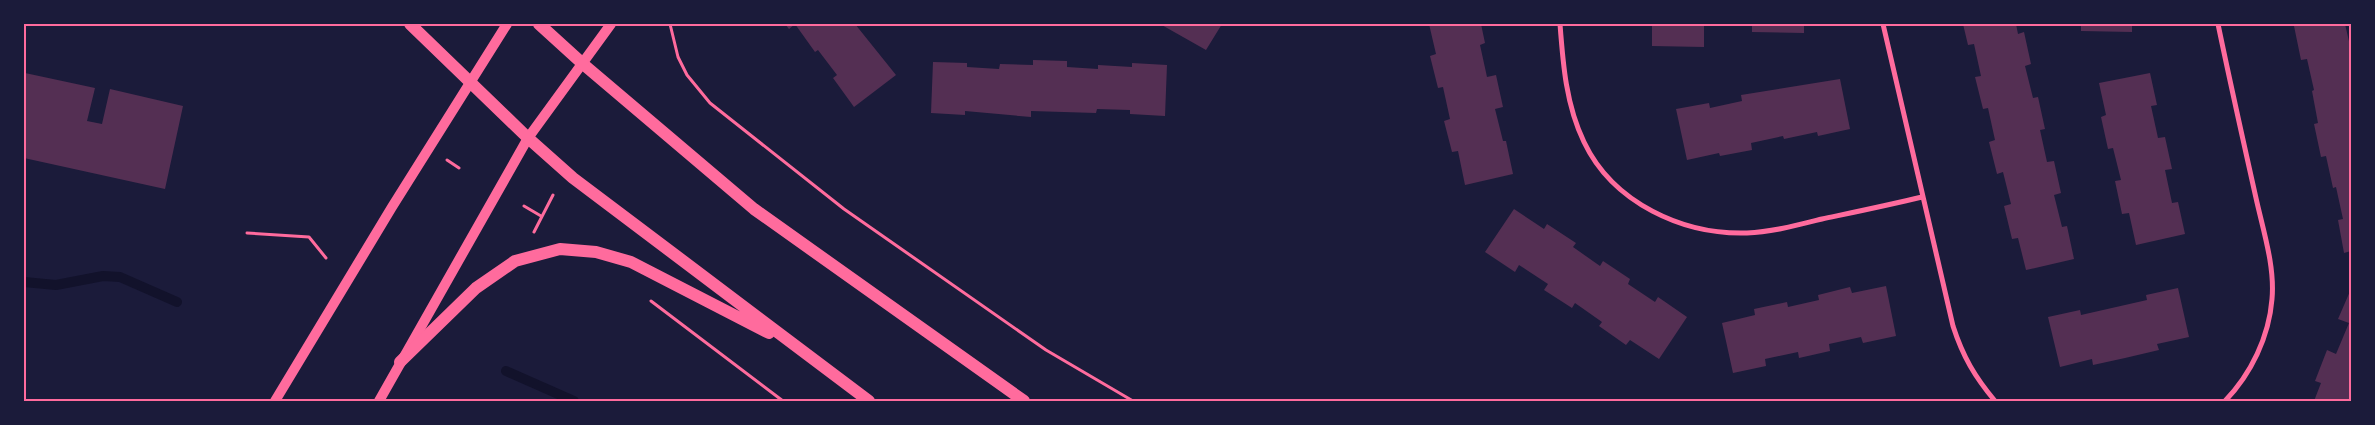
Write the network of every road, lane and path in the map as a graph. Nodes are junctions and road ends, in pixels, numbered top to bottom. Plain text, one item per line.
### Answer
1 (410, 24) edge
2 (507, 24) edge
3 (539, 24) edge
4 (611, 24) edge
5 (670, 24) edge
6 (1560, 24) edge
7 (1883, 24) edge
8 (2218, 24) edge
9 (583, 64) junction
10 (470, 83) junction
11 (528, 138) junction
12 (447, 160) dead end
13 (459, 168) dead end
14 (553, 195) dead end
15 (1922, 197) junction
16 (524, 206) dead end
17 (541, 216) junction
18 (247, 233) dead end
19 (532, 237) dead end
20 (326, 258) dead end
21 (647, 298) dead end
22 (801, 350) junction
23 (400, 362) junction
24 (276, 401) edge
25 (379, 401) edge
26 (783, 401) edge
27 (869, 401) edge
28 (1024, 401) edge
29 (1134, 401) edge
30 (1995, 401) edge
31 (2226, 401) edge

1 - 10 main road
2 - 10 main road
3 - 9 main road
4 - 9 main road
5 - 29 path
6 - 15 street
7 - 15 street
8 - 31 street
9 - 11 main road
9 - 28 main road
10 - 11 main road
10 - 24 main road
11 - 22 main road
11 - 23 main road
12 - 13 path
14 - 17 path
15 - 30 street
16 - 17 path
17 - 19 path
18 - 20 path
21 - 26 path
22 - 23 main road
22 - 27 main road
23 - 25 main road

